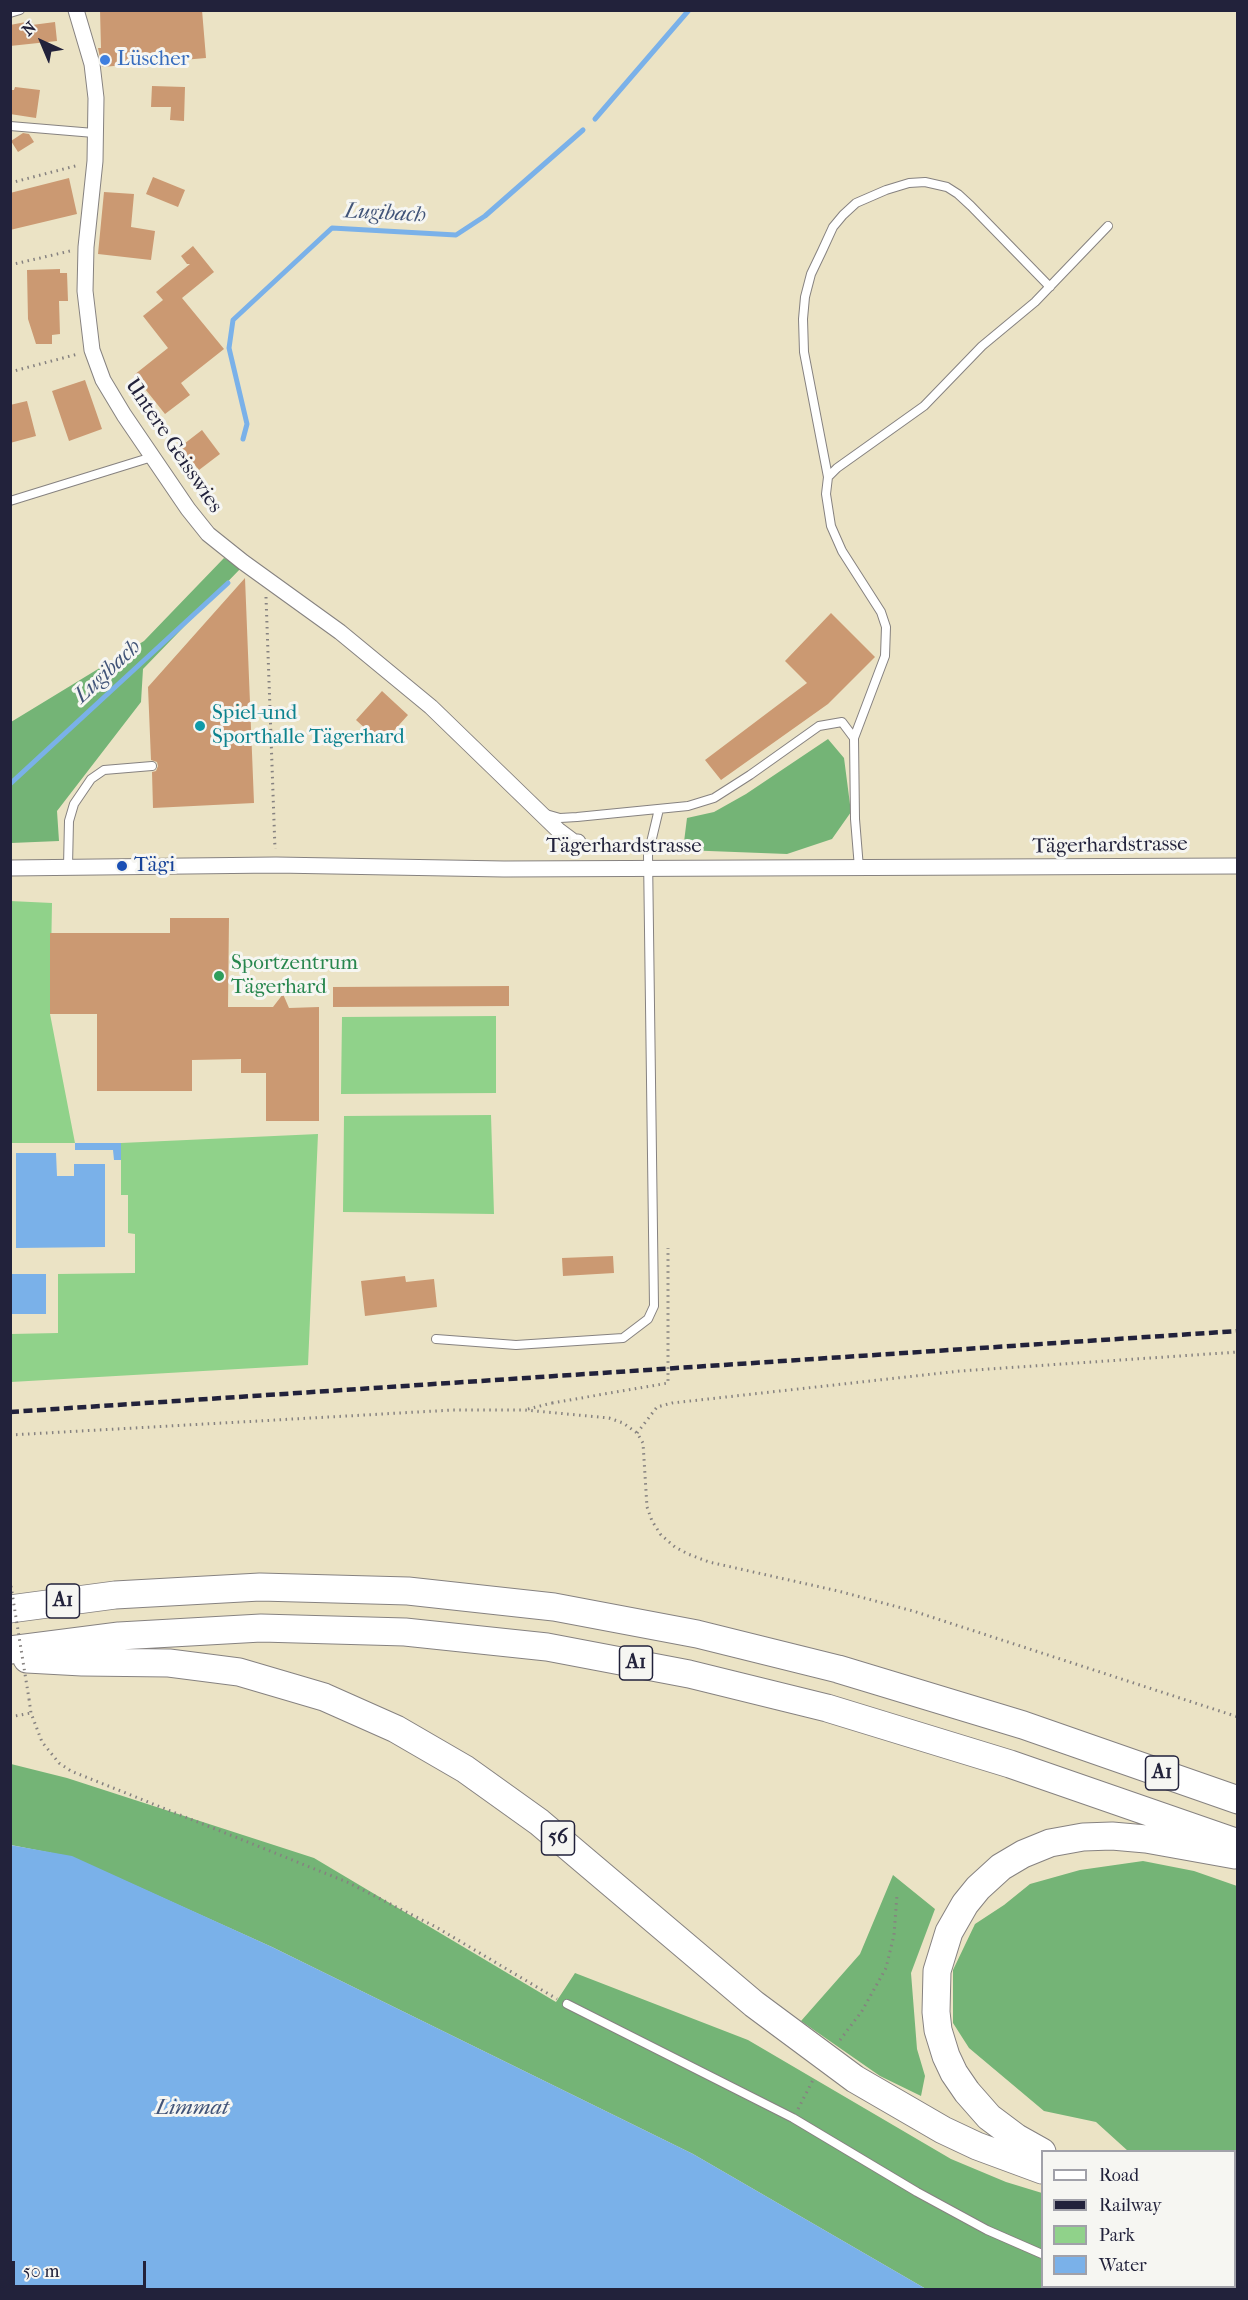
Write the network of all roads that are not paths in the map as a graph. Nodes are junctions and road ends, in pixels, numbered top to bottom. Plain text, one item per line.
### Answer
1 (20, 10) edge
2 (76, 10) edge
3 (10, 13) edge
4 (10, 126) edge
5 (94, 133) junction
6 (1108, 226) dead end
7 (1050, 287) junction
8 (154, 456) junction
9 (828, 477) junction
10 (10, 501) edge
11 (854, 738) junction
12 (152, 766) dead end
13 (660, 809) junction
14 (541, 813) junction
15 (579, 842) dead end
16 (69, 866) junction
17 (1238, 866) edge
18 (10, 868) edge
19 (650, 868) junction
20 (859, 868) junction
21 (436, 1339) dead end
22 (10, 1609) edge
23 (10, 1650) edge
24 (10, 1658) edge
25 (1205, 1788) junction
26 (1238, 1791) edge
27 (1238, 1800) edge
28 (1238, 1843) edge
29 (1238, 1856) edge
30 (567, 2004) road end
31 (1041, 2151) edge
32 (1041, 2170) edge
33 (1041, 2254) edge

1 - 3 lane
2 - 5 street, Untere Geisswies
4 - 5 lane
5 - 8 street, Untere Geisswies
6 - 7 lane
7 - 9 lane
7 - 9 lane
8 - 10 lane
8 - 14 street, Untere Geisswies
9 - 11 lane
11 - 13 lane
11 - 20 lane
12 - 16 lane
13 - 14 lane
13 - 19 lane
14 - 15 street, Untere Geisswies
16 - 18 street, Tägerhardstrasse
16 - 19 street, Tägerhardstrasse
17 - 20 street, Tägerhardstrasse
19 - 20 street, Tägerhardstrasse
19 - 21 lane
22 - 25 highway, A1
23 - 28 highway, A1
24 - 32 highway, 56
25 - 26 highway
25 - 27 highway, A1
29 - 31 highway
30 - 33 lane

